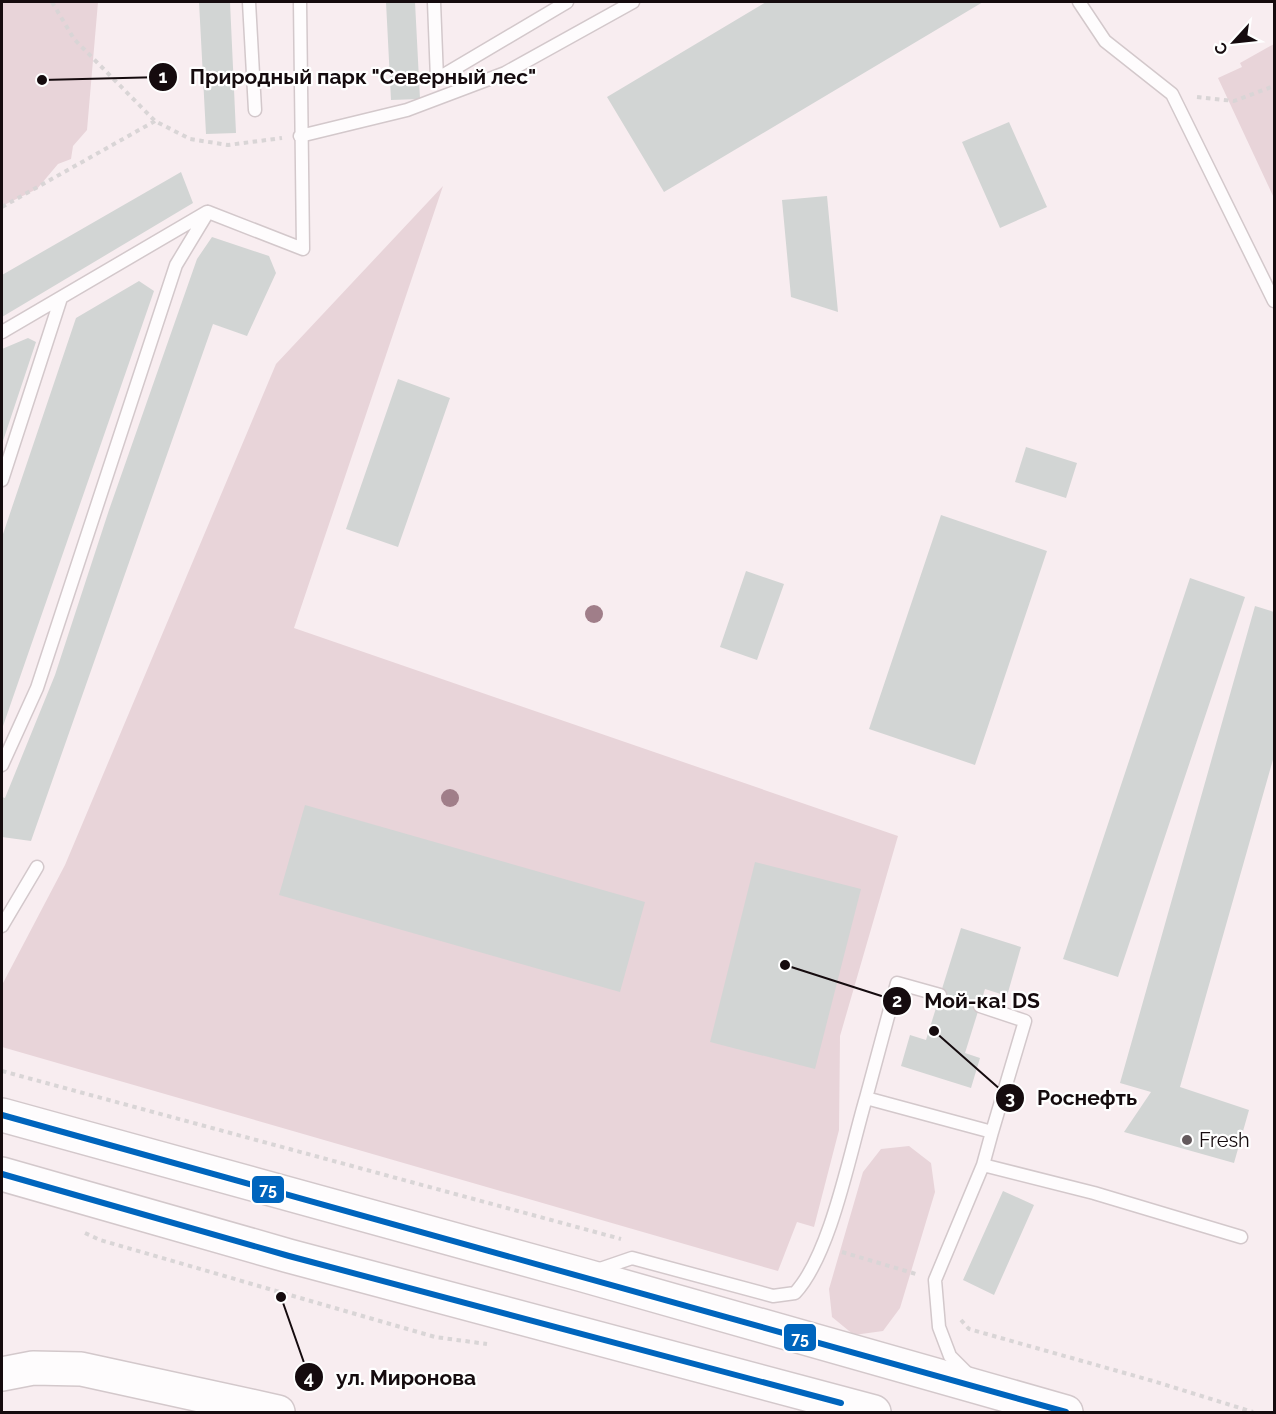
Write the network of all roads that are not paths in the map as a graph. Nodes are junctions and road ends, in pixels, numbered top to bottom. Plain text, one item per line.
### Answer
1 (249, 2) edge
2 (300, 2) edge
3 (434, 2) edge
4 (565, 2) edge
5 (633, 2) edge
6 (1079, 2) edge
7 (255, 110) dead end
8 (300, 136) junction
9 (208, 212) junction
10 (61, 298) junction
11 (1275, 301) edge
12 (2, 332) edge
13 (2, 480) edge
14 (2, 765) edge
15 (37, 867) dead end
16 (2, 926) edge
17 (940, 995) dead end
18 (980, 1006) dead end
19 (866, 1098) junction
20 (2, 1115) edge
21 (992, 1132) junction
22 (983, 1165) junction
23 (2, 1174) edge
24 (1241, 1237) dead end
25 (583, 1275) junction
26 (2, 1374) edge
27 (981, 1388) junction
28 (278, 1413) edge
29 (874, 1413) edge
30 (1066, 1413) edge

1 - 7 lane
2 - 8 lane
3 - 4 lane
5 - 8 lane
6 - 11 lane
8 - 9 lane
9 - 10 lane
9 - 14 lane
10 - 12 lane
10 - 13 lane
15 - 16 lane
17 - 19 lane
18 - 21 lane
19 - 21 lane
19 - 25 lane
20 - 25 main road
21 - 22 lane
22 - 24 lane
22 - 27 lane
23 - 29 main road
25 - 27 main road
26 - 28 main road
27 - 30 main road

